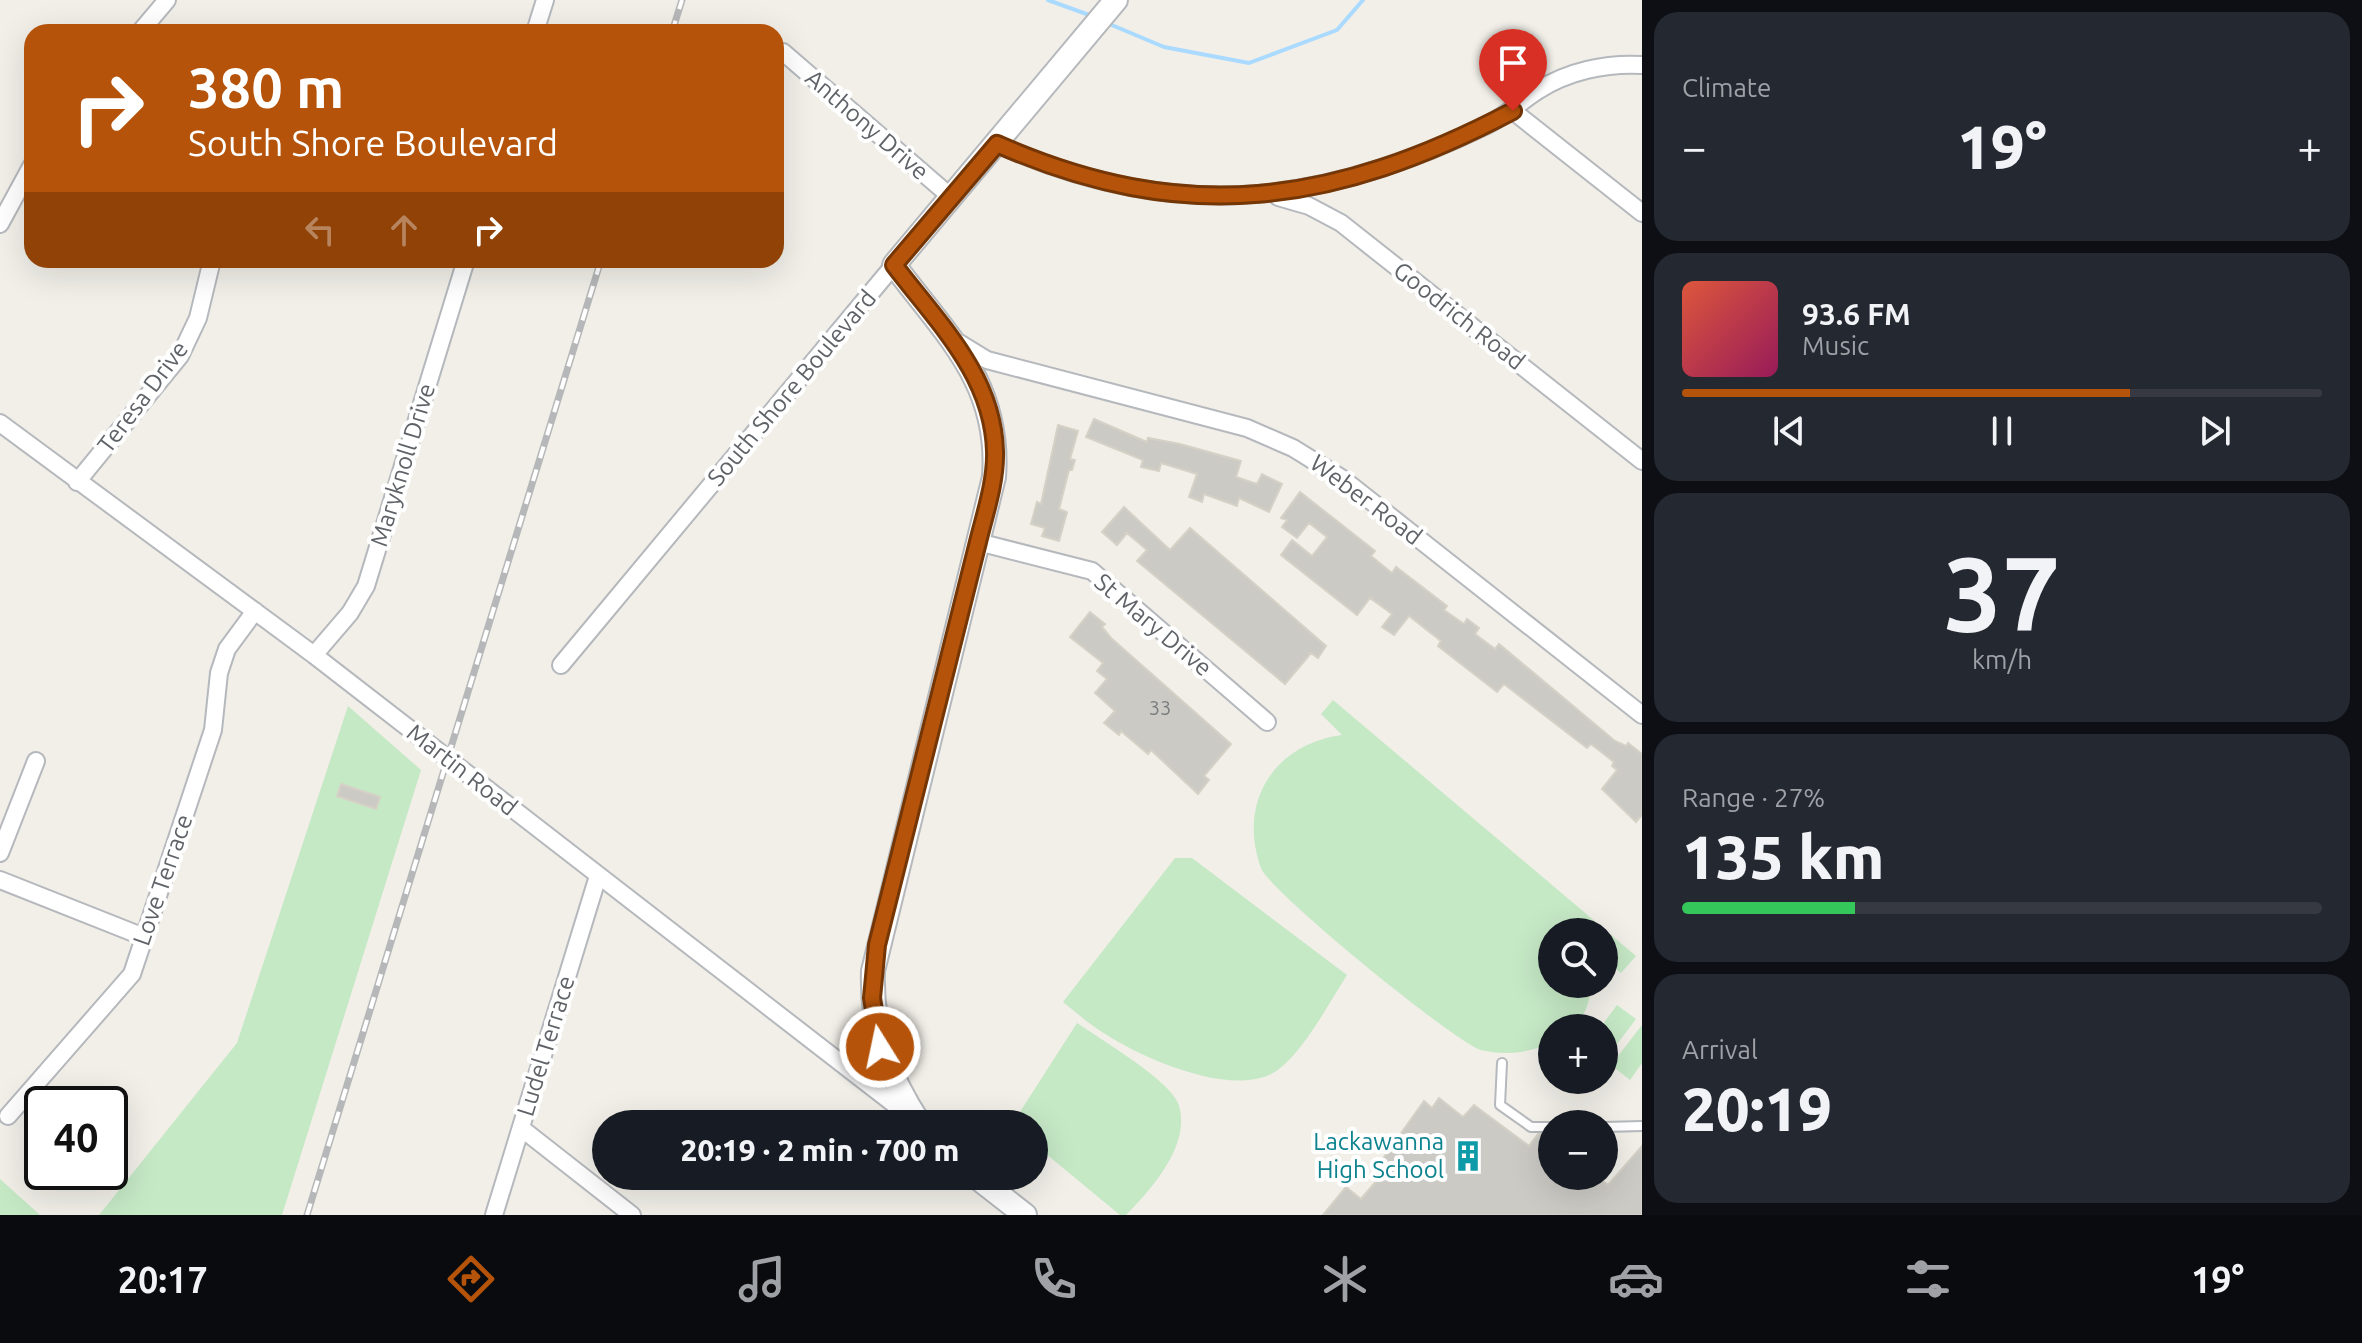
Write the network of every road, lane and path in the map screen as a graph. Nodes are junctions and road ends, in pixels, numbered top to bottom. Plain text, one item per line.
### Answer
1 (167, 0) edge
2 (545, 0) edge
3 (1116, 0) edge
4 (147, 24) edge
5 (538, 24) edge
6 (784, 53) edge
7 (1642, 65) edge
8 (1513, 111) junction
9 (997, 144) junction
10 (24, 180) edge
11 (1264, 195) junction
12 (951, 197) junction
13 (1642, 213) edge
14 (0, 224) edge
15 (894, 265) junction
16 (210, 268) edge
17 (464, 268) edge
18 (955, 340) junction
19 (0, 423) edge
20 (1642, 461) edge
21 (77, 482) junction
22 (978, 542) junction
23 (255, 611) junction
24 (314, 655) junction
25 (561, 665) dead end
26 (1642, 715) edge
27 (1267, 722) dead end
28 (36, 761) dead end
29 (0, 853) edge
30 (598, 876) junction
31 (0, 880) edge
32 (144, 937) junction
33 (1502, 1063) dead end
34 (901, 1110) edge
35 (911, 1110) edge
36 (8, 1116) dead end
37 (1642, 1126) edge
38 (1538, 1127) edge
39 (1618, 1127) edge
40 (521, 1128) junction
41 (993, 1190) edge
42 (494, 1215) edge
43 (632, 1215) edge
44 (1025, 1215) edge

1 - 4 street
2 - 5 street
3 - 9 street, South Shore Boulevard
6 - 12 street, Anthony Drive
7 - 8 street
8 - 11 street
8 - 13 street
9 - 11 street
9 - 12 street, South Shore Boulevard
10 - 14 street
11 - 20 street, Goodrich Road
12 - 15 street, South Shore Boulevard
15 - 18 street
15 - 25 street, South Shore Boulevard
16 - 21 street, Teresa Drive
17 - 24 street, Maryknoll Drive
18 - 22 street
18 - 26 street, Weber Road
19 - 21 street, Martin Road
21 - 23 street, Martin Road
22 - 27 street, St Mary Drive
22 - 35 street
23 - 24 street, Martin Road
23 - 32 street, Love Terrace
24 - 30 street, Martin Road
28 - 29 street
30 - 34 street, Martin Road
30 - 40 street, Ludel Terrace
31 - 32 street
32 - 36 street, Love Terrace
33 - 38 lane
37 - 39 lane
40 - 42 street, Ludel Terrace
40 - 43 street
41 - 44 street

